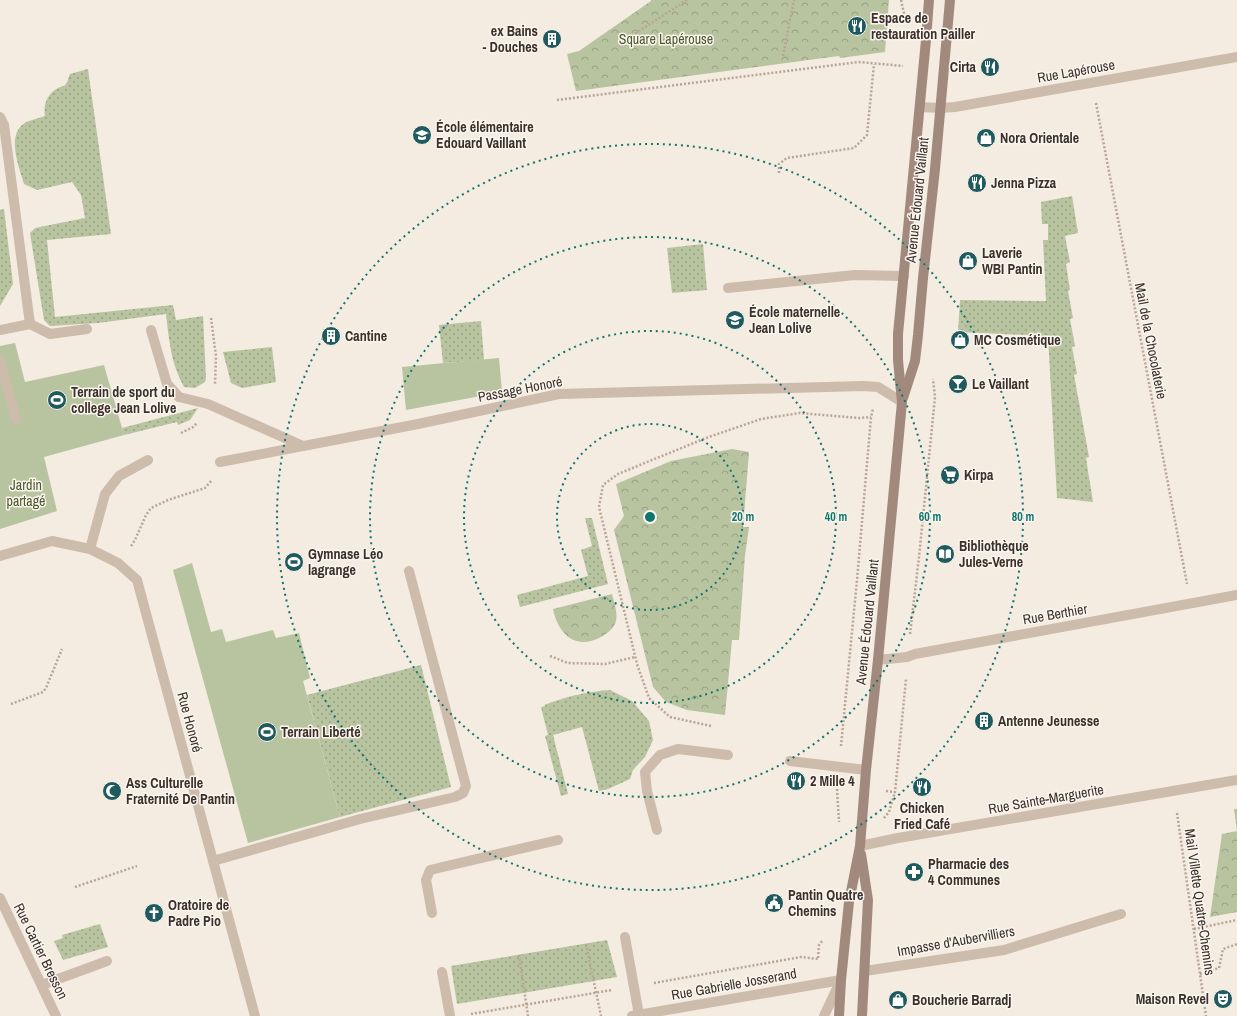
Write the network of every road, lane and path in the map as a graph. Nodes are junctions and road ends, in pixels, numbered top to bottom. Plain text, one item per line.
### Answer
1 (687, 0) edge
2 (794, 0) edge
3 (929, 0) edge
4 (950, 0) edge
5 (625, 40) dead end
6 (783, 56) dead end
7 (1237, 58) edge
8 (874, 64) junction
9 (909, 66) dead end
10 (1092, 83) junction
11 (557, 100) dead end
12 (920, 107) junction
13 (940, 108) junction
14 (0, 117) edge
15 (779, 173) dead end
16 (904, 276) junction
17 (728, 288) dead end
18 (211, 318) dead end
19 (30, 324) junction
20 (87, 329) dead end
21 (0, 330) edge
22 (151, 330) dead end
23 (0, 361) edge
24 (932, 375) dead end
25 (902, 402) junction
26 (208, 404) junction
27 (871, 417) dead end
28 (16, 419) dead end
29 (303, 446) junction
30 (148, 460) dead end
31 (220, 462) joint
32 (90, 549) junction
33 (0, 556) edge
34 (118, 563) junction
35 (409, 571) dead end
36 (1237, 595) edge
37 (1190, 604) junction
38 (62, 649) dead end
39 (550, 656) dead end
40 (635, 657) junction
41 (907, 657) junction
42 (878, 660) junction
43 (11, 704) dead end
44 (711, 726) dead end
45 (728, 754) dead end
46 (790, 761) dead end
47 (866, 770) junction
48 (1237, 780) edge
49 (865, 789) junction
50 (1173, 792) junction
51 (657, 830) dead end
52 (558, 840) dead end
53 (860, 846) junction
54 (213, 861) junction
55 (137, 866) dead end
56 (75, 887) dead end
57 (0, 898) edge
58 (432, 913) dead end
59 (1121, 914) dead end
60 (1237, 920) edge
61 (1194, 928) junction
62 (625, 937) dead end
63 (586, 944) dead end
64 (1237, 944) edge
65 (519, 955) dead end
66 (107, 961) dead end
67 (865, 971) junction
68 (442, 972) dead end
69 (1200, 974) junction
70 (841, 980) junction
71 (42, 985) junction
72 (636, 1015) edge
73 (56, 1016) edge
74 (255, 1016) edge
75 (450, 1016) edge
76 (528, 1016) edge
77 (601, 1016) edge
78 (824, 1016) edge
79 (839, 1016) edge
80 (862, 1016) edge
81 (1206, 1016) edge

1 - 5 path
2 - 6 path
3 - 12 main road, Avenue Édouard Vaillant
4 - 13 main road, Avenue Édouard Vaillant
7 - 10 street, Rue Lapérouse
8 - 9 path
8 - 11 path
8 - 15 path
10 - 13 street, Rue Lapérouse
10 - 37 path, Mail de la Chocolaterie
12 - 13 street, Rue Lapérouse
12 - 16 main road, Avenue Édouard Vaillant
13 - 25 main road, Avenue Édouard Vaillant
14 - 19 street
16 - 17 street
16 - 25 main road, Avenue Édouard Vaillant
18 - 26 path
19 - 20 street
19 - 21 street
22 - 26 street
23 - 28 street
24 - 41 path
25 - 29 street, Passage Honoré
25 - 42 main road, Avenue Édouard Vaillant
26 - 29 street
27 - 40 path
29 - 31 street, Passage Honoré
30 - 32 street
31 - 34 path
32 - 33 street, Rue Honoré
32 - 34 street, Rue Honoré
34 - 54 street, Rue Honoré
35 - 54 street
36 - 37 street, Rue Berthier
37 - 41 street, Rue Berthier
38 - 43 path
39 - 40 path
40 - 44 path
41 - 42 street, Rue Berthier
41 - 49 path
42 - 47 main road, Avenue Édouard Vaillant
45 - 51 street
46 - 47 street
47 - 49 main road, Avenue Édouard Vaillant
48 - 50 street, Rue Sainte-Marguerite
49 - 53 main road, Avenue Édouard Vaillant
50 - 53 street, Rue Sainte-Marguerite
50 - 61 path, Mail Villette Quatre-Chemins
52 - 58 street
53 - 67 main road, Avenue Édouard Vaillant
53 - 70 main road, Avenue Édouard Vaillant
54 - 74 street, Rue Honoré
55 - 56 path
57 - 71 street, Rue Cartier Bresson
59 - 67 street, Impasse d'Aubervilliers
60 - 61 path
61 - 69 path, Mail Villette Quatre-Chemins
62 - 72 street
63 - 77 path
64 - 69 path
65 - 76 path
66 - 71 street
67 - 80 main road, Avenue Édouard Vaillant
68 - 75 street
69 - 81 path, Mail Villette Quatre-Chemins
70 - 72 street, Rue Gabrielle Josserand
70 - 78 street
70 - 79 main road, Avenue Édouard Vaillant
71 - 73 street, Rue Cartier Bresson

